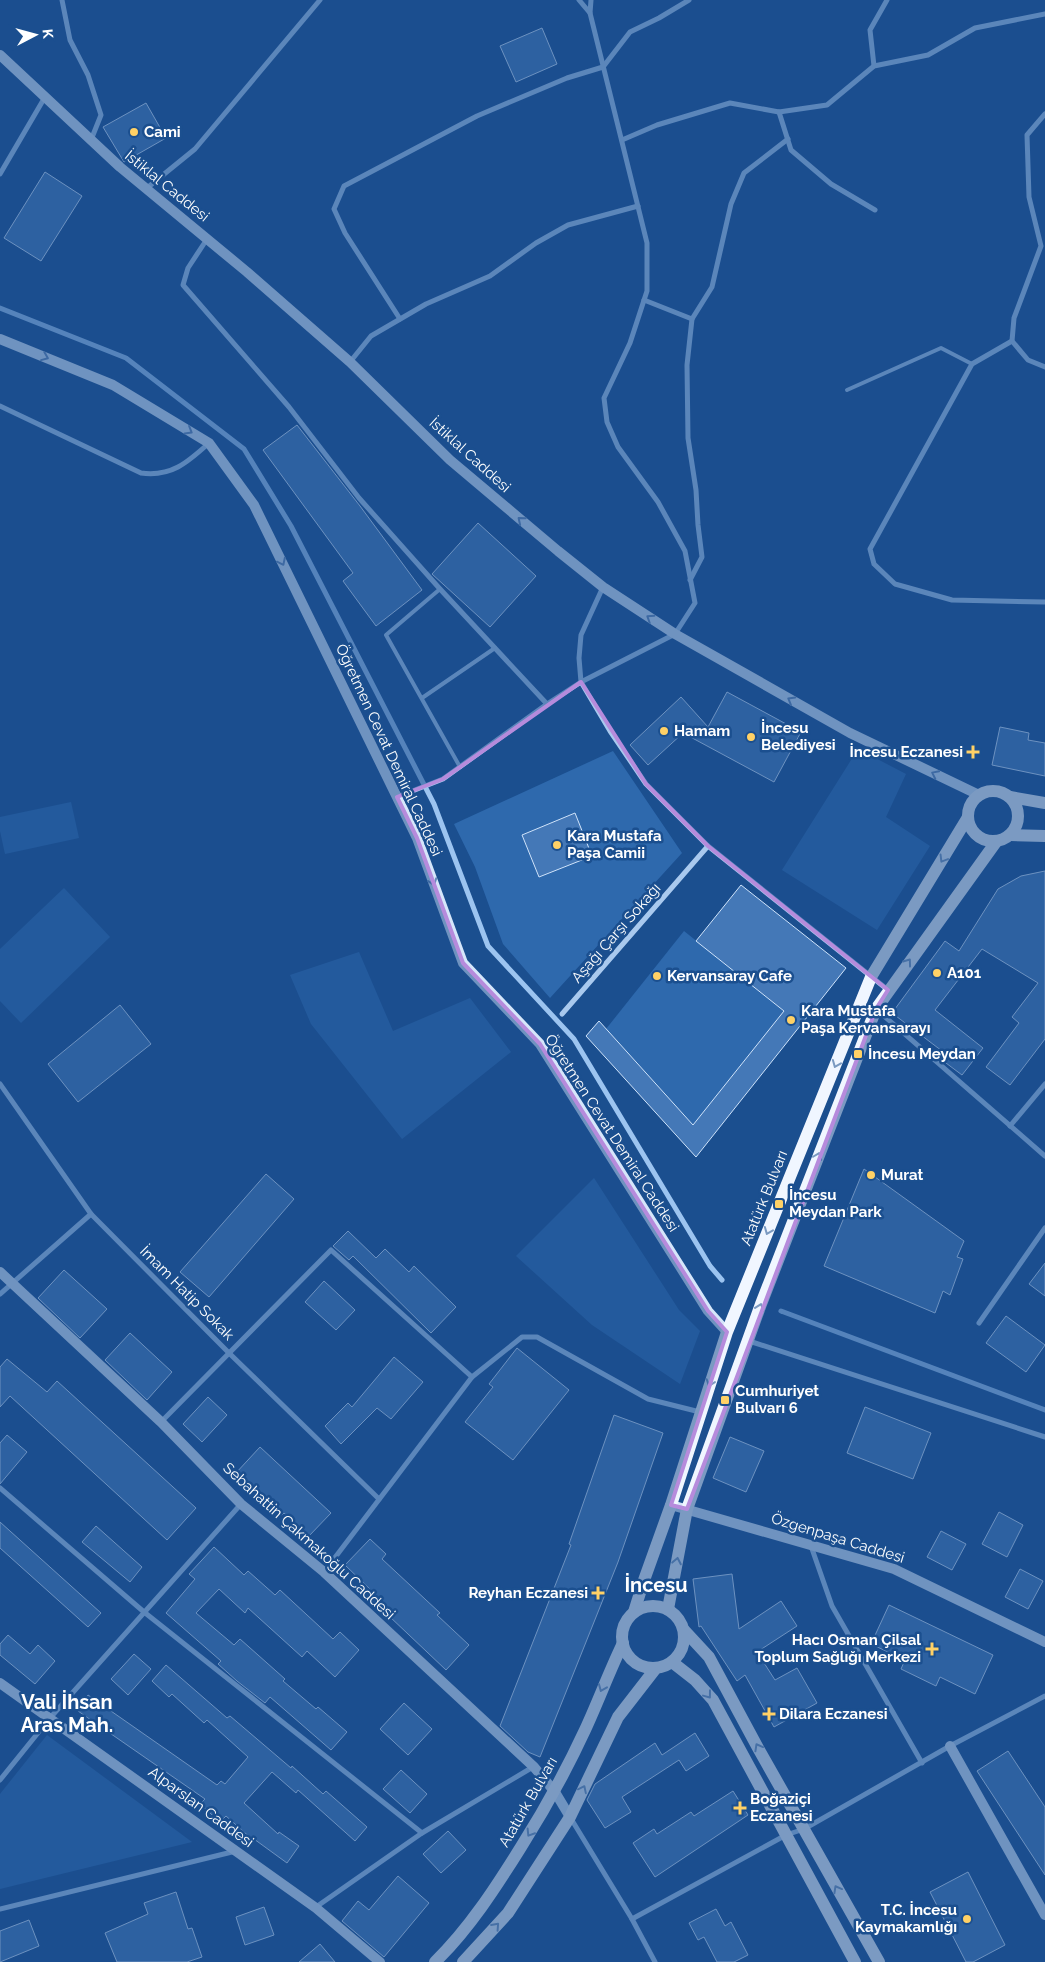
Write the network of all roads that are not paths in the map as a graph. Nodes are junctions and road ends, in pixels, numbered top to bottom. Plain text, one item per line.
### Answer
1 (62, 0) edge
2 (320, 0) edge
3 (578, 0) edge
4 (591, 0) edge
5 (689, 0) edge
6 (887, 0) edge
7 (590, 13) junction
8 (1045, 14) edge
9 (0, 55) edge
10 (874, 66) junction
11 (604, 67) junction
12 (45, 97) junction
13 (779, 112) junction
14 (1045, 114) edge
15 (788, 139) junction
16 (91, 140) junction
17 (622, 140) junction
18 (0, 174) edge
19 (148, 188) junction
20 (638, 206) junction
21 (875, 210) dead end
22 (208, 238) junction
23 (644, 300) junction
24 (692, 319) junction
25 (400, 320) junction
26 (0, 339) edge
27 (1012, 341) junction
28 (350, 362) junction
29 (972, 364) junction
30 (1045, 367) edge
31 (847, 390) dead end
32 (0, 406) edge
33 (208, 443) junction
34 (690, 580) junction
35 (603, 587) junction
36 (440, 589) junction
37 (1045, 602) edge
38 (675, 634) junction
39 (495, 648) junction
40 (581, 682) junction
41 (422, 698) junction
42 (547, 704) junction
43 (460, 767) junction
44 (979, 795) junction
45 (397, 797) junction
46 (1010, 797) junction
47 (1045, 803) edge
48 (968, 817) junction
49 (1011, 835) junction
50 (1045, 836) edge
51 (996, 842) junction
52 (708, 846) junction
53 (871, 977) junction
54 (888, 990) junction
55 (876, 1009) junction
56 (562, 1014) dead end
57 (0, 1084) edge
58 (1045, 1084) edge
59 (1010, 1126) junction
60 (1045, 1156) edge
61 (91, 1214) junction
62 (1045, 1228) edge
63 (0, 1272) edge
64 (11, 1284) junction
65 (0, 1294) edge
66 (979, 1323) dead end
67 (727, 1332) junction
68 (748, 1341) junction
69 (230, 1353) junction
70 (472, 1377) junction
71 (700, 1412) junction
72 (161, 1422) junction
73 (1045, 1437) edge
74 (0, 1488) edge
75 (379, 1499) junction
76 (241, 1504) junction
77 (671, 1505) junction
78 (687, 1509) junction
79 (810, 1544) junction
80 (324, 1572) junction
81 (668, 1609) junction
82 (144, 1612) junction
83 (634, 1612) junction
84 (684, 1630) junction
85 (1045, 1642) edge
86 (623, 1643) junction
87 (672, 1662) junction
88 (656, 1668) junction
89 (0, 1683) edge
90 (1045, 1696) edge
91 (50, 1718) junction
92 (950, 1746) junction
93 (922, 1763) junction
94 (534, 1767) junction
95 (0, 1780) edge
96 (555, 1792) junction
97 (570, 1817) junction
98 (804, 1829) junction
99 (422, 1832) junction
100 (786, 1835) junction
101 (236, 1851) junction
102 (316, 1908) junction
103 (0, 1909) edge
104 (1045, 1915) edge
105 (632, 1919) junction
106 (380, 1962) edge
107 (435, 1962) edge
108 (463, 1962) edge
109 (655, 1962) edge
110 (855, 1962) edge
111 (879, 1962) edge

1 - 16 street
2 - 19 street
3 - 7 street
4 - 7 street
5 - 11 street
6 - 10 street
7 - 11 street
8 - 10 street
9 - 12 main road, İstiklal Caddesi
10 - 13 street
11 - 17 street
11 - 25 street
12 - 16 main road, İstiklal Caddesi
12 - 18 street
13 - 15 street
13 - 17 street
14 - 27 street
15 - 21 street
15 - 24 street
16 - 19 main road, İstiklal Caddesi
17 - 20 street
19 - 22 main road, İstiklal Caddesi
20 - 23 street
20 - 25 street
22 - 28 main road, İstiklal Caddesi
22 - 36 street
23 - 24 street
23 - 34 street
24 - 34 street
25 - 28 street
26 -> 33 main road, Öğretmen Cevat Demiral Caddesi
27 - 29 street
27 - 30 street
35 -> 28 main road, İstiklal Caddesi
29 - 31 lane
29 - 37 street
32 - 33 street
33 -> 45 main road, Öğretmen Cevat Demiral Caddesi
34 - 38 street
38 -> 35 main road, İstiklal Caddesi
35 - 40 street
36 - 39 street
36 - 41 lane
38 - 40 street
44 -> 38 main road, İstiklal Caddesi
39 - 41 lane
39 - 42 street
40 - 42 street
40 - 52 street
41 - 43 lane
42 - 43 street
43 - 45 street
44 - 46 main road
44 - 48 main road, Atatürk Bulvarı
45 -> 67 main road, Öğretmen Cevat Demiral Caddesi
46 - 47 main road
46 - 49 main road
48 - 51 main road
48 -> 53 main road, Atatürk Bulvarı
49 - 50 main road
49 - 51 main road
54 -> 51 main road
52 - 53 street
52 - 56 street, Aşağı Çarşı Sokağı
53 - 54 street
53 -> 67 main road, Atatürk Bulvarı
54 - 55 main road
55 - 59 street
68 -> 55 main road
57 - 61 street, İmam Hatip Sokak
58 - 59 street
59 - 60 street
61 - 64 street
61 - 69 street, İmam Hatip Sokak
62 - 66 street
63 - 64 main road, Sebahattin Çakmakoğlu Caddesi
64 - 65 street
64 - 72 main road, Sebahattin Çakmakoğlu Caddesi
67 -> 71 main road, Atatürk Bulvarı
68 - 73 street
68 - 78 main road
69 - 70 street
69 - 72 street
69 - 75 street, İmam Hatip Sokak
70 - 71 street
70 - 75 street
71 - 77 main road, Atatürk Bulvarı
72 - 76 main road, Sebahattin Çakmakoğlu Caddesi
74 - 82 street
75 - 80 street
76 - 80 main road, Sebahattin Çakmakoğlu Caddesi
76 - 82 street
77 - 78 main road, Özgenpaşa Caddesi
77 - 83 main road, Atatürk Bulvarı
78 - 79 main road, Özgenpaşa Caddesi
81 -> 78 main road
79 - 85 main road, Özgenpaşa Caddesi
79 - 93 street
80 - 94 main road, Sebahattin Çakmakoğlu Caddesi
81 - 83 main road
81 - 84 main road
82 - 91 street
82 - 99 street
83 - 86 main road
84 - 87 main road
98 -> 84 main road
86 - 88 main road
86 -> 96 main road, Atatürk Bulvarı
87 - 88 main road
87 -> 100 main road
97 -> 88 main road
89 - 91 main road, Alparslan Caddesi
90 - 92 street
91 - 95 street
91 - 101 main road, Alparslan Caddesi
92 - 93 street
92 - 104 main road
93 - 98 street
94 - 96 main road, Sebahattin Çakmakoğlu Caddesi
94 - 99 street
96 - 97 main road, Sebahattin Çakmakoğlu Caddesi
96 -> 107 main road, Atatürk Bulvarı
97 - 105 street
108 -> 97 main road
98 - 100 street
111 -> 98 main road
99 - 102 street
100 - 105 street
100 - 110 main road
101 - 102 main road, Alparslan Caddesi
101 - 103 street
102 - 106 main road, Alparslan Caddesi
105 - 109 street

